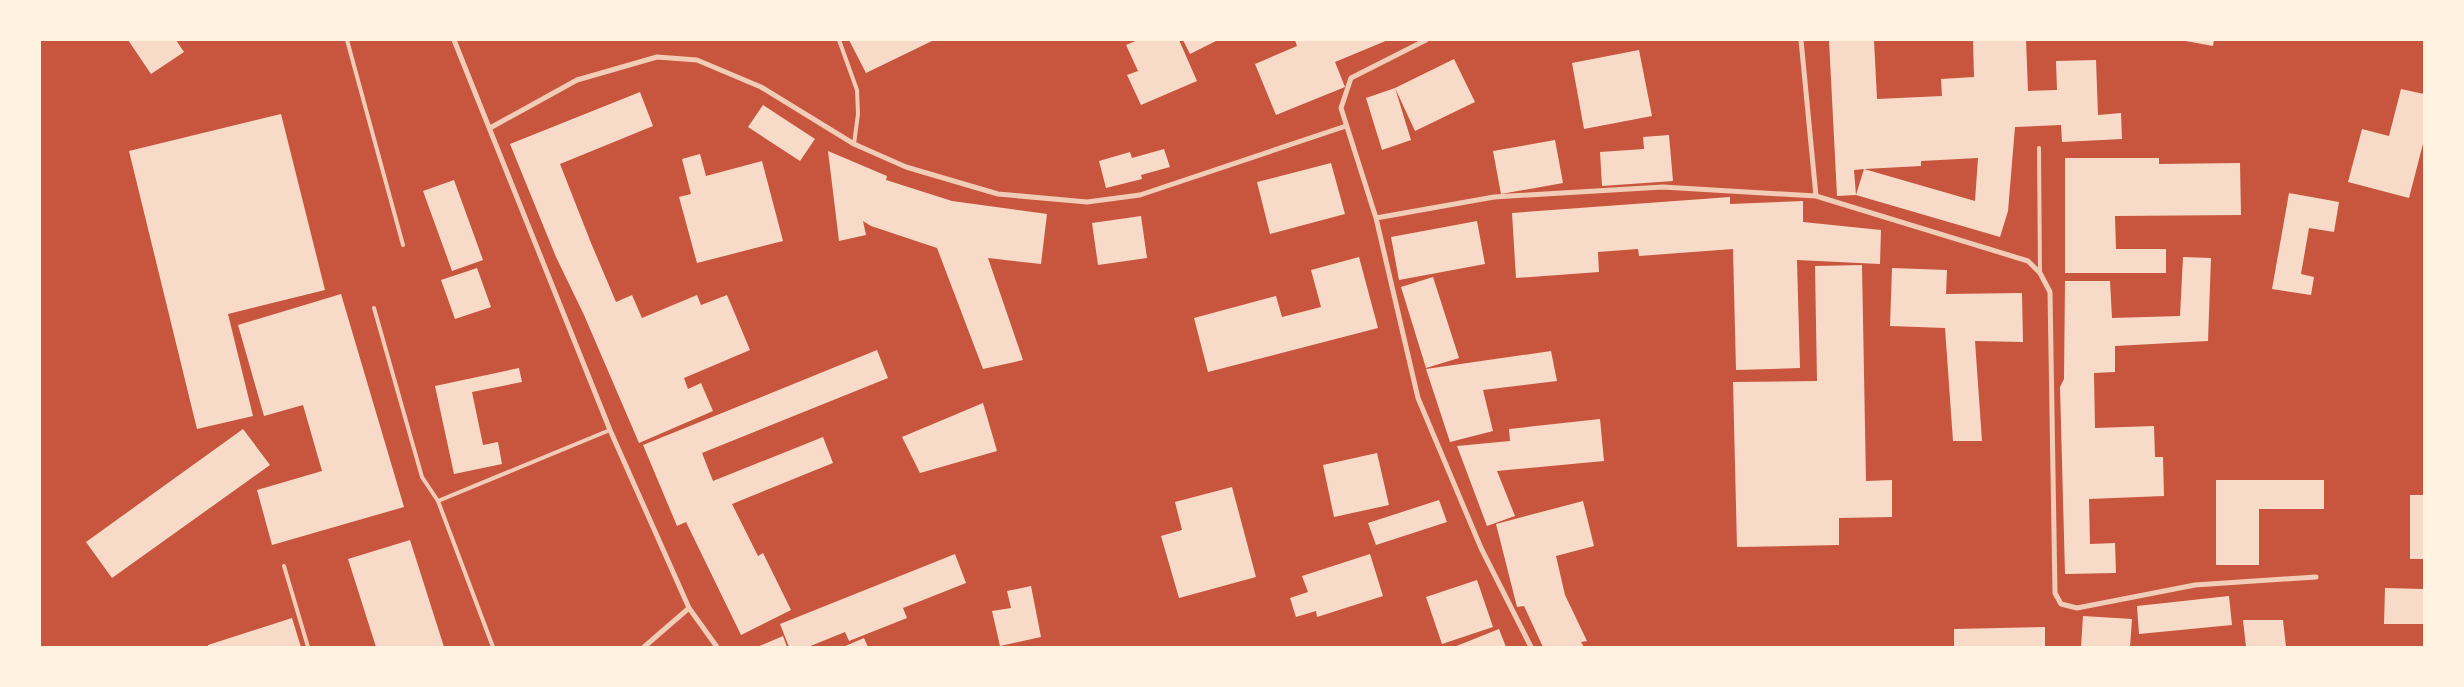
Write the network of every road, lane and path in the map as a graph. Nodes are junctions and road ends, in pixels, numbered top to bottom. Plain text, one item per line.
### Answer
1 (347, 40) edge
2 (454, 40) edge
3 (839, 40) edge
4 (1426, 40) edge
5 (1801, 40) edge
6 (1346, 126) junction
7 (490, 128) junction
8 (854, 144) junction
9 (2039, 148) dead end
10 (1816, 196) junction
11 (1376, 218) junction
12 (403, 245) dead end
13 (2040, 274) junction
14 (374, 308) dead end
15 (610, 430) junction
16 (438, 501) junction
17 (284, 566) dead end
18 (2316, 577) dead end
19 (689, 608) junction
20 (308, 647) edge
21 (493, 647) edge
22 (644, 647) edge
23 (717, 647) edge
24 (1531, 647) edge

1 - 12 lane
2 - 7 street
3 - 8 lane
4 - 6 street
5 - 10 street
6 - 8 street
6 - 11 street
7 - 8 street
7 - 15 street
9 - 13 lane
10 - 11 street
10 - 13 street
11 - 24 street
13 - 18 street
14 - 16 lane
15 - 16 lane
15 - 19 street
16 - 21 lane
17 - 20 lane
19 - 22 street
19 - 23 street

